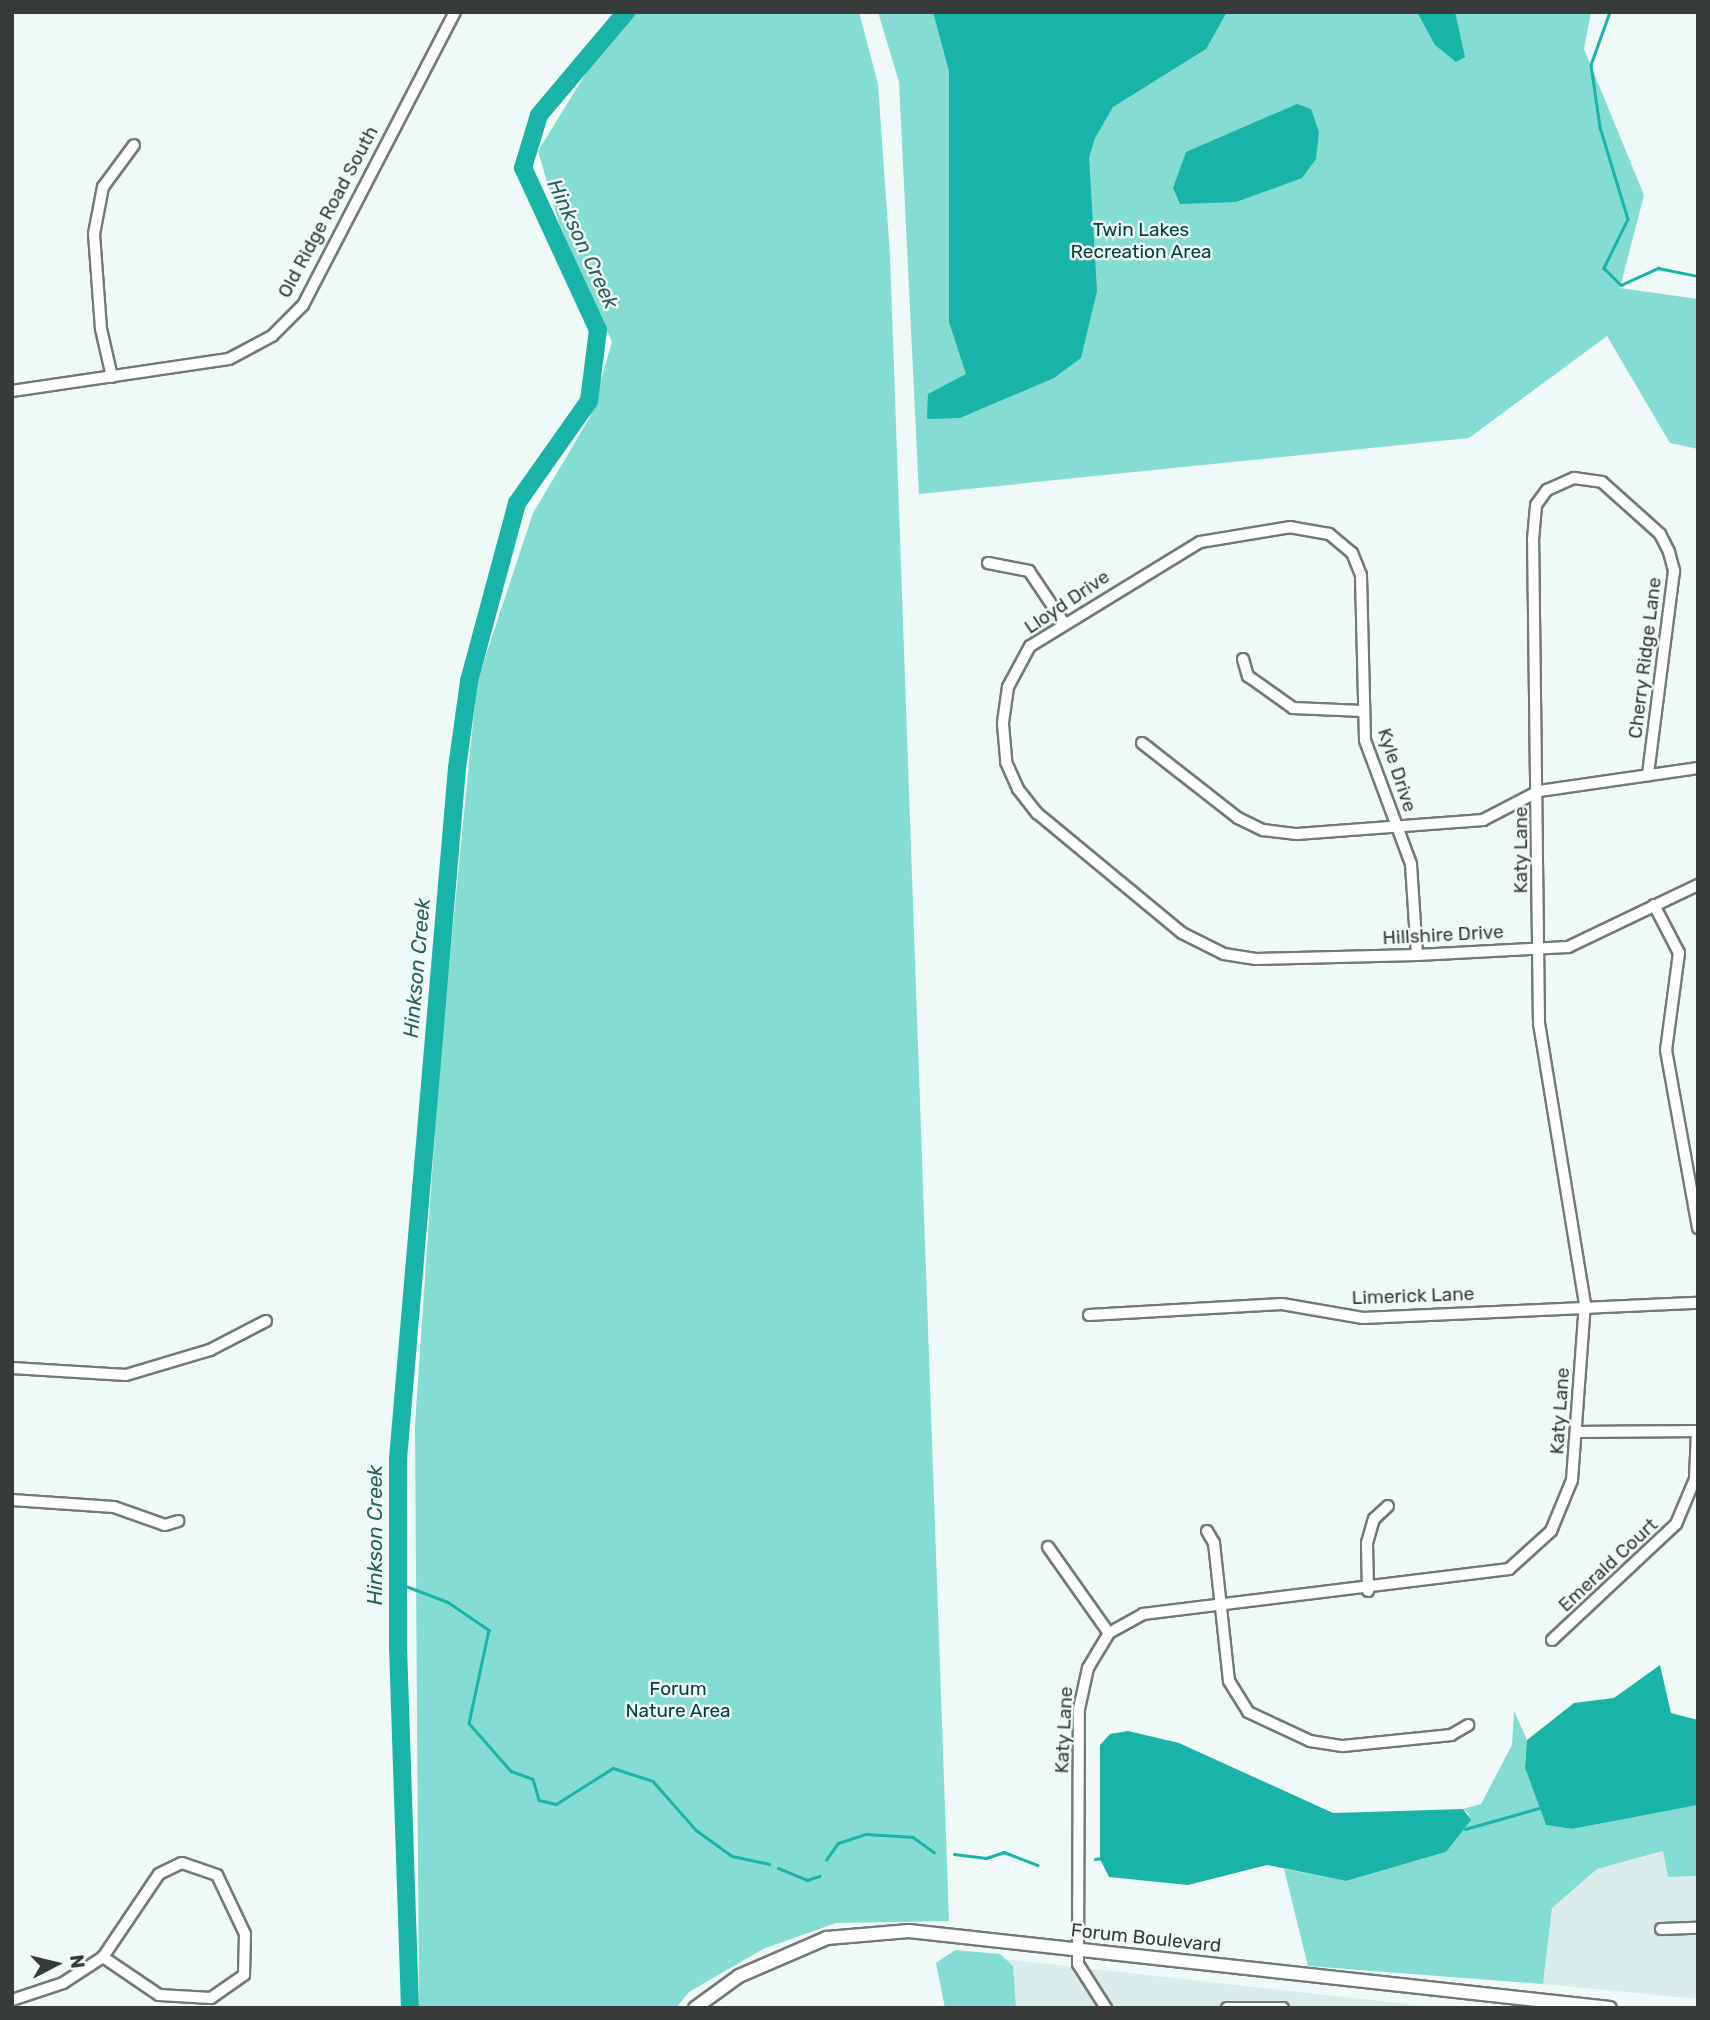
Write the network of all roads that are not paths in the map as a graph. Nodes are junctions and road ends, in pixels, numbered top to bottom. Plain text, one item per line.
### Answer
1 (455, 12) edge
2 (134, 145) dead end
3 (111, 377) junction
4 (12, 391) edge
5 (1536, 505) joint
6 (1352, 553) joint
7 (988, 563) dead end
8 (1064, 622) junction
9 (1243, 659) dead end
10 (1363, 711) junction
11 (1142, 743) dead end
12 (1698, 768) edge
13 (1648, 775) junction
14 (1539, 791) junction
15 (1398, 826) junction
16 (1698, 885) edge
17 (1654, 905) junction
18 (1538, 948) junction
19 (1224, 954) joint
20 (1418, 954) junction
21 (1698, 1228) edge
22 (1698, 1303) edge
23 (1585, 1304) junction
24 (1089, 1315) dead end
25 (266, 1321) dead end
26 (12, 1368) edge
27 (1697, 1431) edge
28 (1578, 1432) junction
29 (12, 1500) edge
30 (1388, 1506) dead end
31 (178, 1521) dead end
32 (1206, 1531) dead end
33 (1048, 1547) dead end
34 (1368, 1591) junction
35 (1220, 1606) junction
36 (1109, 1633) junction
37 (1552, 1640) dead end
38 (1468, 1726) dead end
39 (1698, 1928) edge
40 (1661, 1929) dead end
41 (1077, 1950) junction
42 (103, 1956) junction
43 (12, 2000) edge
44 (695, 2008) edge
45 (1106, 2008) edge
46 (1227, 2008) edge
47 (1283, 2008) edge
48 (1610, 2008) edge

1 - 3 street, Old Ridge Road South
2 - 3 street
3 - 4 street, Old Ridge Road South
5 - 13 street, Cherry Ridge Lane
5 - 14 street, Katy Lane
6 - 8 street, Lloyd Drive
6 - 10 street, Kyle Drive
7 - 8 street
8 - 19 street, Lloyd Drive
9 - 10 street
10 - 15 street, Kyle Drive
11 - 15 street
12 - 13 street
13 - 14 street
14 - 15 street
14 - 18 street, Katy Lane
15 - 20 street, Kyle Drive
16 - 17 street, Hillshire Drive
17 - 18 street, Hillshire Drive
17 - 21 street
18 - 20 street, Hillshire Drive
18 - 23 street, Katy Lane
19 - 20 street, Hillshire Drive
22 - 23 street, Limerick Lane
23 - 24 street, Limerick Lane
23 - 28 street, Katy Lane
25 - 26 street
27 - 28 street
27 - 37 street, Emerald Court
28 - 34 street, Katy Lane
29 - 31 street
30 - 34 street
32 - 35 street
33 - 36 street
34 - 35 street, Katy Lane
35 - 36 street, Katy Lane
35 - 38 street
36 - 41 street, Katy Lane
39 - 40 street
41 - 44 street, Forum Boulevard
41 - 45 street, Katy Lane
41 - 48 street, Forum Boulevard
42 - 42 street
42 - 43 street
46 - 47 street

